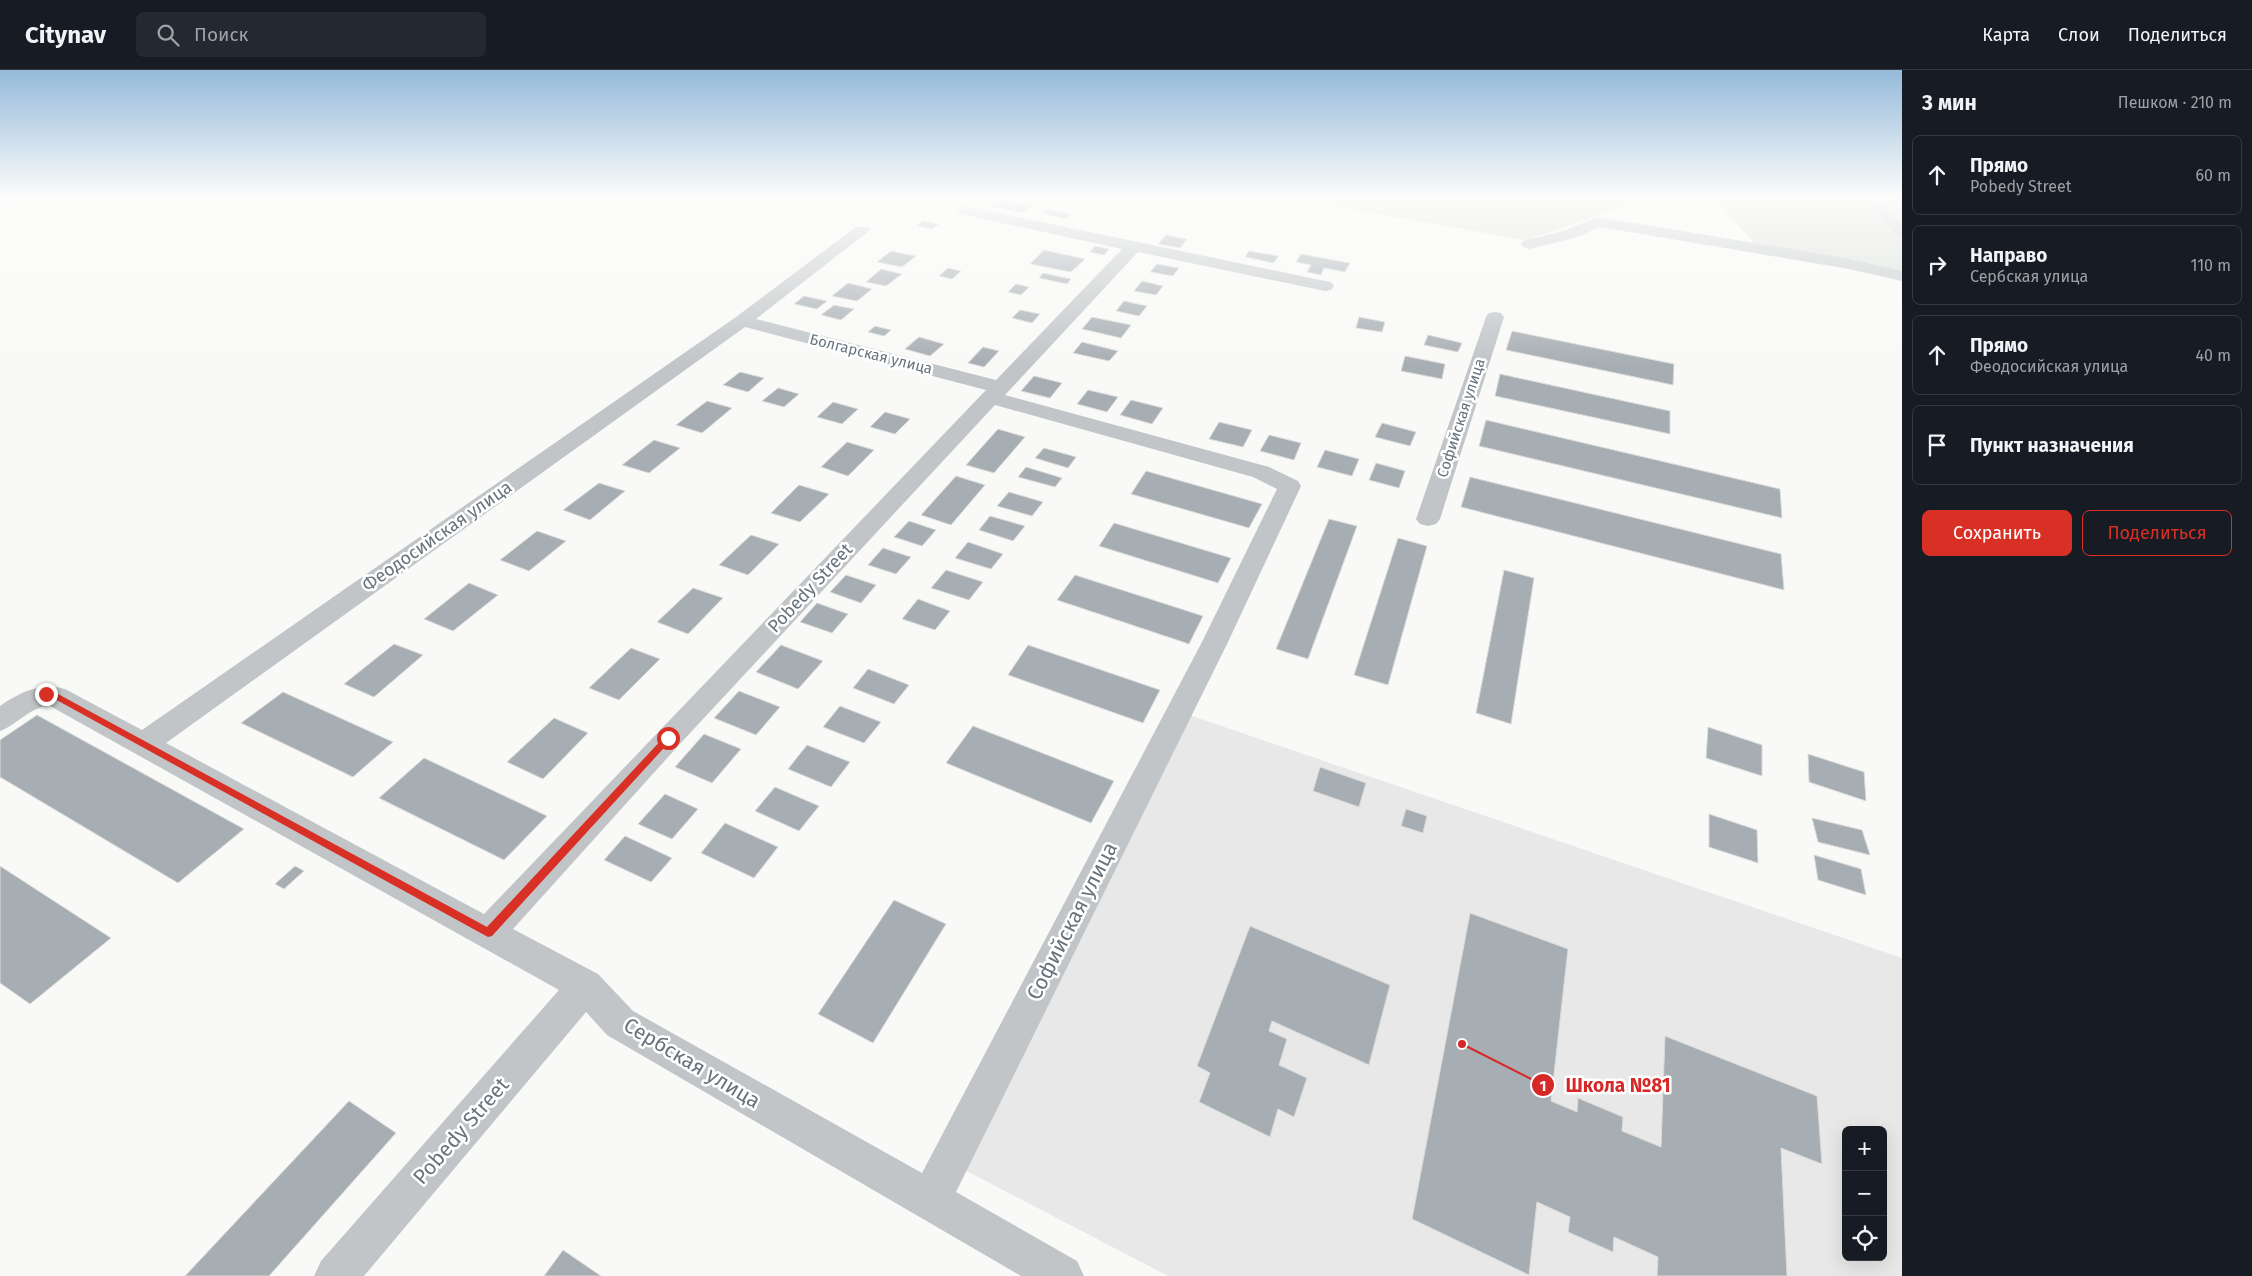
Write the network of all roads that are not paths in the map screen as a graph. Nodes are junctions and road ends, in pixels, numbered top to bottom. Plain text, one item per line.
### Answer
1 (831, 253) edge
2 (1127, 253) edge
3 (1169, 253) edge
4 (1786, 253) edge
5 (1902, 276) edge
6 (1324, 286) dead end
7 (1494, 317) dead end
8 (742, 321) junction
9 (995, 392) junction
10 (1428, 519) dead end
11 (1216, 642) joint
12 (0, 720) edge
13 (143, 744) junction
14 (488, 933) junction
15 (585, 986) junction
16 (930, 1200) junction
17 (336, 1276) edge
18 (1062, 1276) edge

1 - 8 street, Феодосийская улица
2 - 9 street, Pobedy Street
3 - 6 street
4 - 5 street
7 - 10 street, Софийская улица
8 - 9 street, Болгарская улица
8 - 13 street, Феодосийская улица
9 - 11 street, Болгарская улица
9 - 14 street, Pobedy Street
11 - 16 street, Софийская улица
12 - 13 street
13 - 14 street, Сербская улица
14 - 15 street, Сербская улица
15 - 16 street, Сербская улица
15 - 17 street, Pobedy Street
16 - 18 street, Сербская улица

